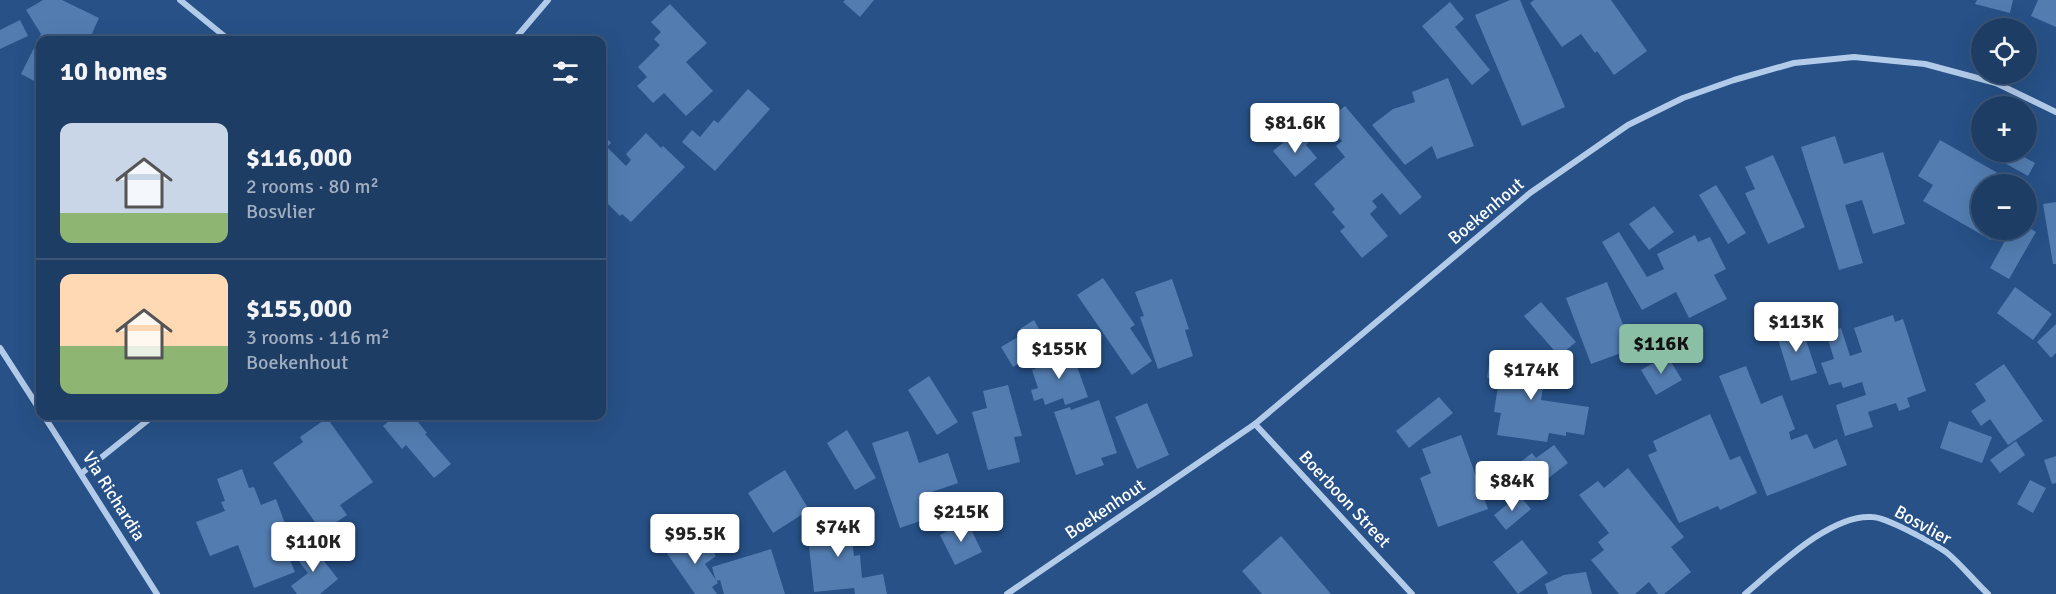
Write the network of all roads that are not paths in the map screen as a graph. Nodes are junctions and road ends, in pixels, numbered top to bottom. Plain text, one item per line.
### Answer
1 (180, 0) edge
2 (548, 0) edge
3 (225, 36) edge
4 (517, 36) edge
5 (2056, 112) edge
6 (0, 348) edge
7 (36, 404) edge
8 (47, 420) edge
9 (148, 420) edge
10 (1255, 424) junction
11 (82, 473) junction
12 (157, 594) edge
13 (1007, 594) edge
14 (1412, 594) edge
15 (1745, 594) edge
16 (1988, 594) edge

1 - 3 street
2 - 4 street
5 - 10 street, Boekenhout
6 - 7 street
8 - 11 street, Via Richardia
9 - 11 street
10 - 13 street, Boekenhout
10 - 14 street, Boerboon Street
11 - 12 street, Via Richardia
15 - 16 street, Bosvlier

